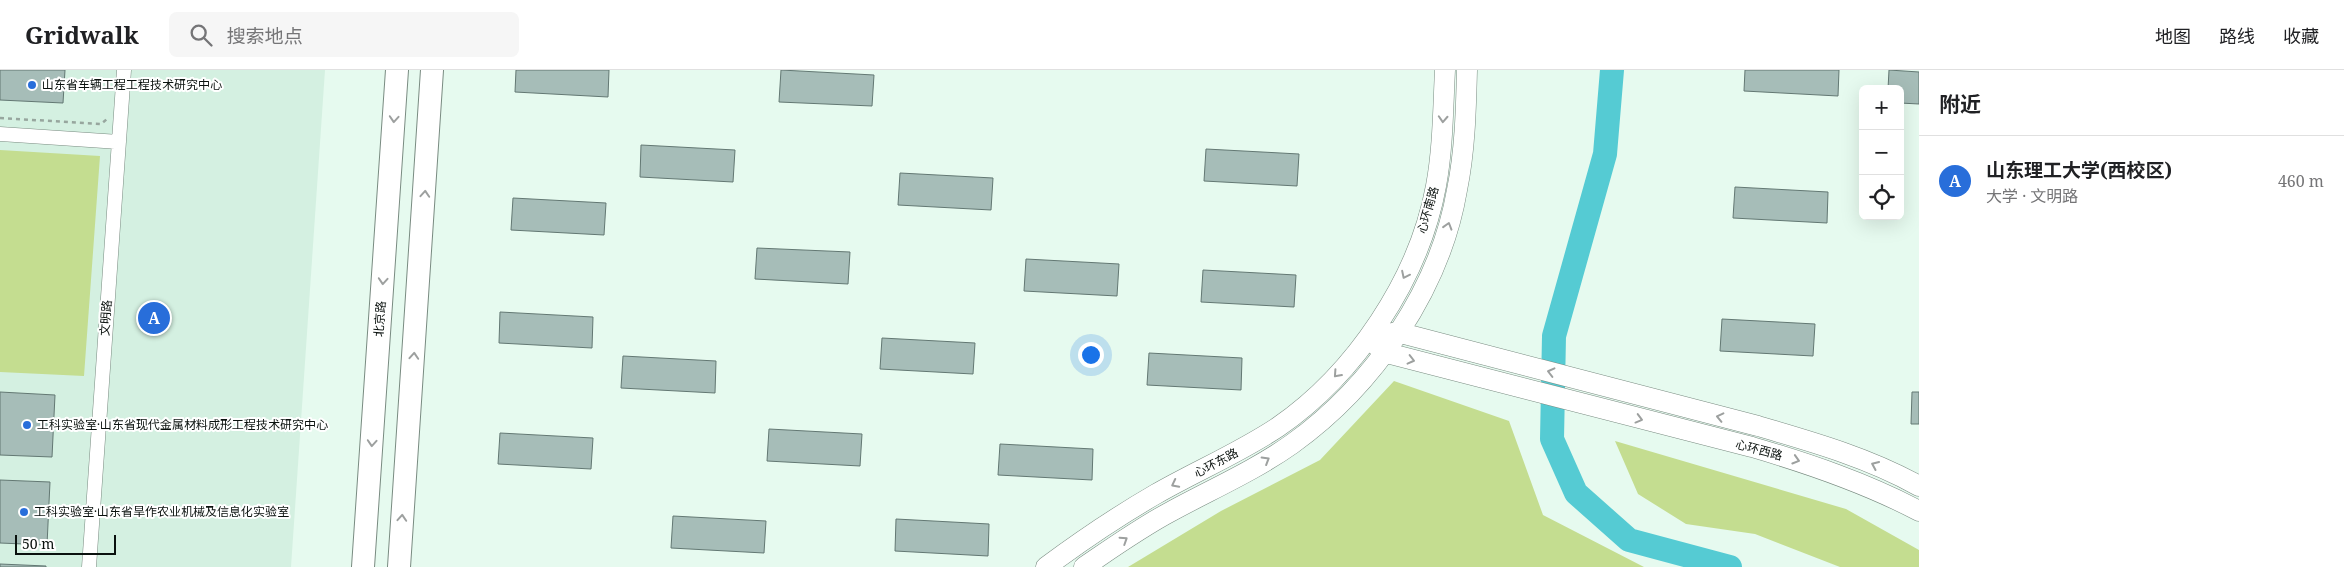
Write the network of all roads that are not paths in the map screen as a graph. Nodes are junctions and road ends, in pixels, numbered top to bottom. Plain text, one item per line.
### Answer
1 (124, 70) edge
2 (397, 70) edge
3 (432, 70) edge
4 (1445, 70) edge
5 (1467, 70) edge
6 (0, 134) edge
7 (119, 142) junction
8 (1397, 332) junction
9 (1370, 338) junction
10 (1383, 352) junction
11 (1919, 486) edge
12 (1919, 511) edge
13 (89, 567) edge
14 (363, 567) edge
15 (399, 567) edge
16 (1046, 567) edge
17 (1084, 567) edge

1 - 7 street, 文明路
2 -> 14 main road, 北京路
15 -> 3 main road
4 -> 9 main road, 心环南路
8 -> 5 main road, 心环南路
6 - 7 street
7 - 13 street, 文明路
8 - 9 main road
8 - 10 main road, 心环东路
11 -> 8 main road, 心环西路
9 - 10 main road
9 -> 16 main road, 心环东路
10 -> 12 main road, 心环西路
17 -> 10 main road, 心环东路

